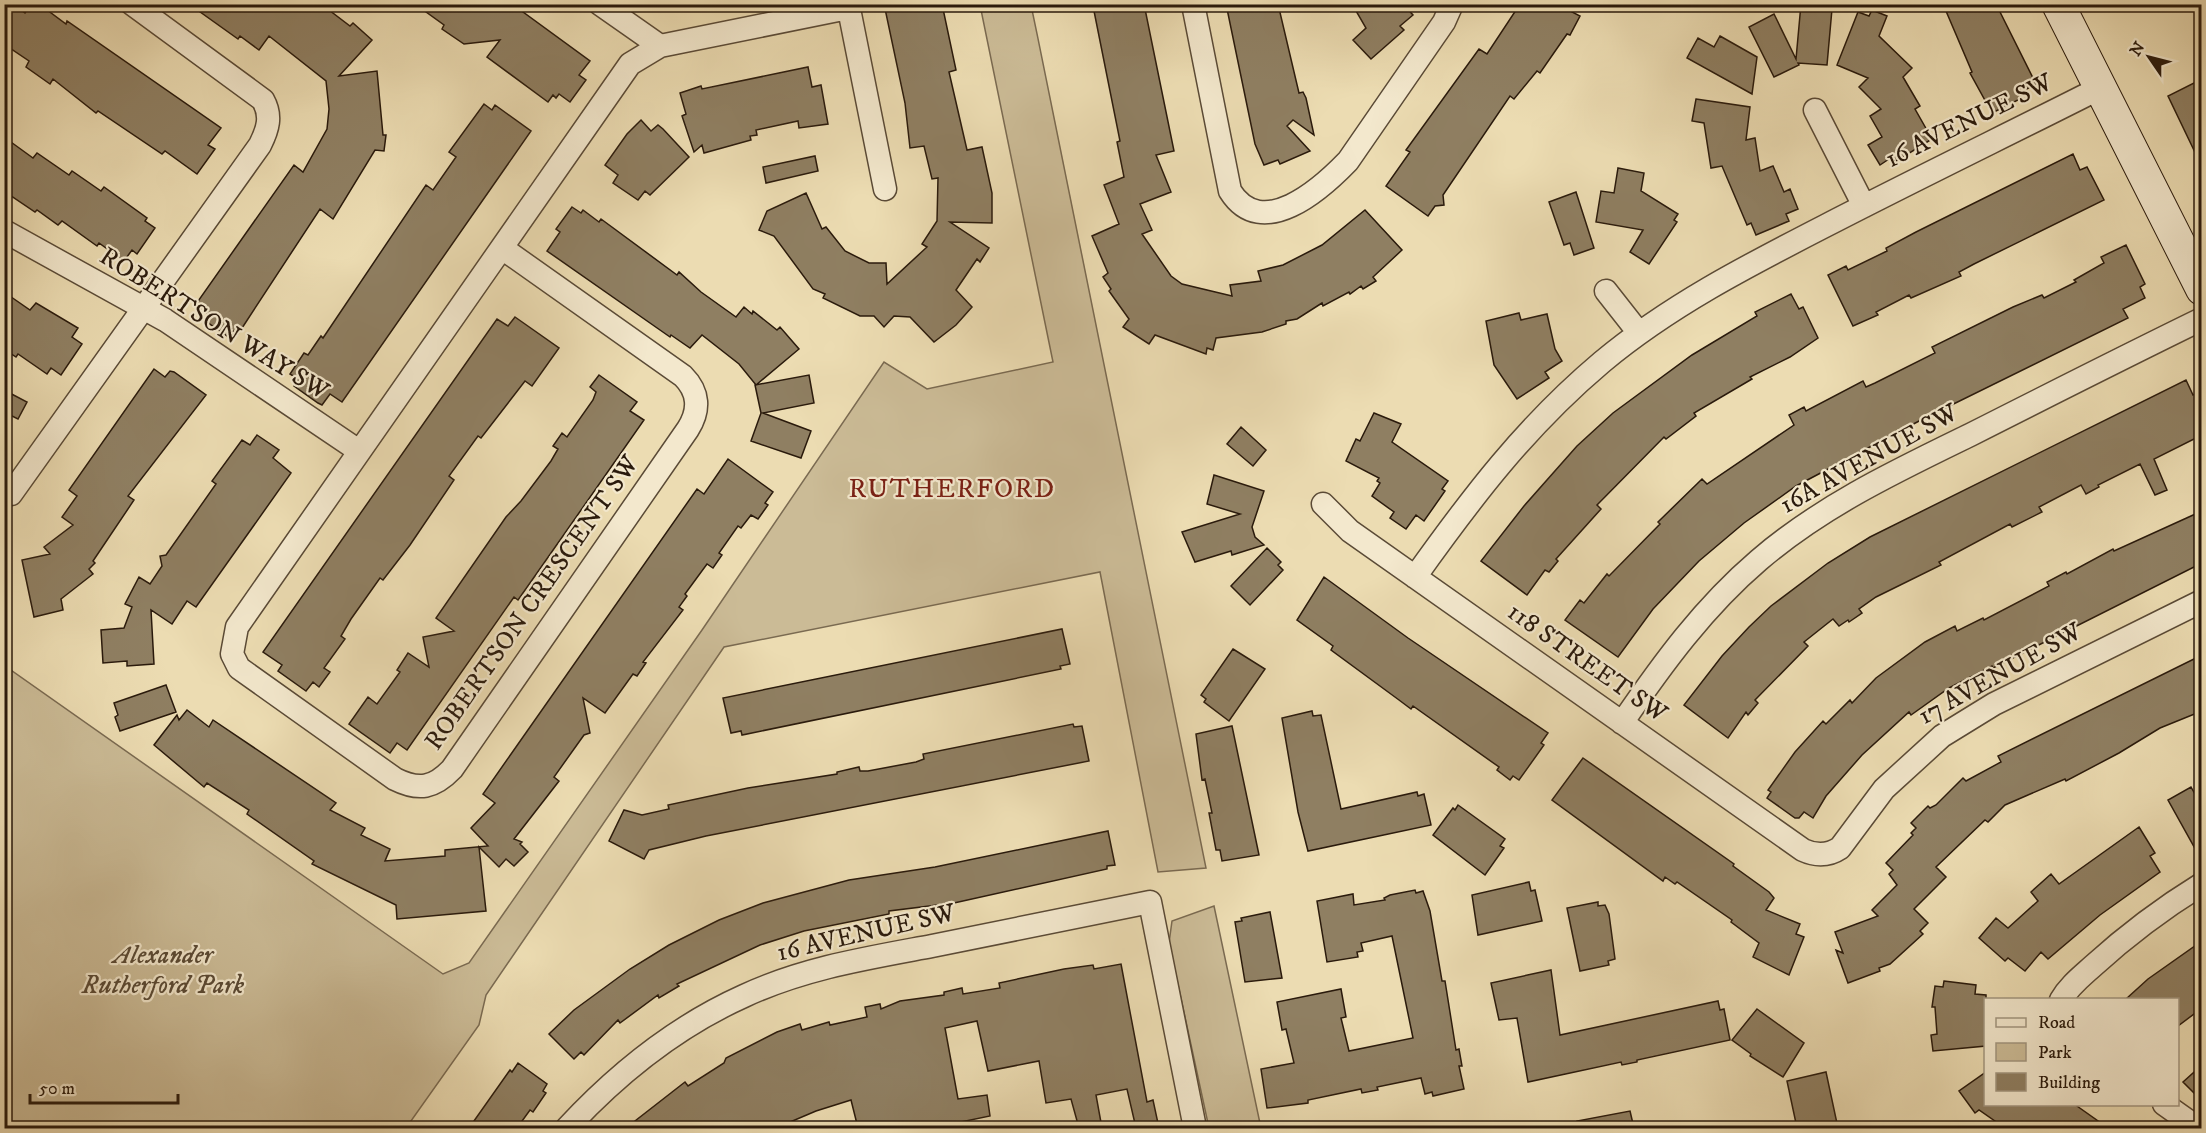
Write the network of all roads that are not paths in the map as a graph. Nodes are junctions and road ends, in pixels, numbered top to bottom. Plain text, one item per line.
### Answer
1 (132, 4) edge
2 (600, 4) edge
3 (1193, 4) edge
4 (1452, 4) edge
5 (2058, 4) edge
6 (848, 6) edge
7 (660, 46) junction
8 (2100, 88) junction
9 (1815, 110) dead end
10 (885, 189) dead end
11 (1864, 206) junction
12 (4, 231) edge
13 (502, 248) junction
14 (2202, 289) edge
15 (1606, 291) dead end
16 (144, 308) junction
17 (2202, 319) edge
18 (1639, 333) junction
19 (359, 451) junction
20 (11, 494) dead end
21 (1323, 504) dead end
22 (1415, 577) junction
23 (2202, 601) edge
24 (1622, 723) junction
25 (1826, 854) joint
26 (2202, 884) edge
27 (2062, 998) edge
28 (2167, 1106) edge
29 (567, 1128) edge
30 (1195, 1128) edge
31 (2198, 1128) edge

1 - 16 street
2 - 7 street
3 - 4 street
5 - 8 street
6 - 7 street, ROBERTSON CRESCENT SW
6 - 10 street
7 - 13 street, ROBERTSON CRESCENT SW
8 - 11 street, 16 AVENUE SW
8 - 14 street
9 - 11 street
11 - 18 street, 16 AVENUE SW
12 - 16 street, ROBERTSON WAY SW
13 - 19 street, ROBERTSON CRESCENT SW
13 - 19 street, ROBERTSON CRESCENT SW
15 - 18 street
16 - 19 street, ROBERTSON WAY SW
16 - 20 street
17 - 24 street, 16A AVENUE SW
18 - 22 street, 16 AVENUE SW
21 - 22 street, 118 STREET SW
22 - 24 street, 118 STREET SW
23 - 25 street, 17 AVENUE SW
24 - 25 street, 118 STREET SW
26 - 27 street
28 - 31 street
29 - 30 street, 16 AVENUE SW

